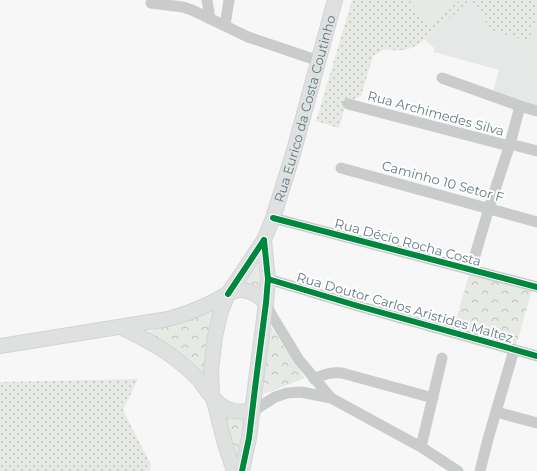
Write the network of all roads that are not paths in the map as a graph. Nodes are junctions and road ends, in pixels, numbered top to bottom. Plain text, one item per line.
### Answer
1 (207, 0) edge
2 (229, 0) edge
3 (335, 0) edge
4 (151, 3) dead end
5 (210, 18) junction
6 (225, 25) junction
7 (319, 61) junction
8 (442, 78) dead end
9 (348, 104) dead end
10 (520, 106) junction
11 (537, 111) edge
12 (510, 145) junction
13 (537, 151) edge
14 (341, 168) dead end
15 (489, 208) junction
16 (273, 218) junction
17 (537, 222) edge
18 (264, 240) junction
19 (470, 269) junction
20 (268, 279) junction
21 (537, 287) edge
22 (228, 294) junction
23 (266, 303) junction
24 (121, 327) junction
25 (0, 346) edge
26 (514, 350) junction
27 (537, 356) edge
28 (442, 358) dead end
29 (314, 379) junction
30 (330, 398) junction
31 (433, 398) junction
32 (214, 400) junction
33 (253, 411) junction
34 (496, 412) junction
35 (537, 423) edge
36 (421, 447) junction
37 (234, 471) edge
38 (242, 471) edge
39 (458, 471) edge
40 (480, 471) edge

1 - 5 street
2 - 6 street
3 - 7 main road, Rua Eurico da Costa Coutinho
4 - 5 street
5 - 6 street
6 - 7 street
7 - 16 main road, Rua Eurico da Costa Coutinho
8 - 10 street
9 - 12 street, Rua Archimedes Silva
10 - 11 street
10 - 12 street
12 - 13 street, Rua Archimedes Silva
12 - 15 street, Rua Archimedes Silva
14 - 15 street, Caminho 10 Setor F
15 - 17 street, Caminho 10 Setor F
15 - 19 street, Rua Archimedes Silva
16 - 18 main road, Rua Eurico da Costa Coutinho
16 - 19 street, Rua Décio Rocha Costa
18 - 20 main road, Rua Eurico da Costa Coutinho
18 - 22 main road, Rua Eurico da Costa Coutinho
19 - 21 street, Rua Décio Rocha Costa
20 - 23 main road, Rua Eurico da Costa Coutinho
20 - 26 street, Rua Doutor Carlos Aristides Maltez
22 - 23 main road
22 - 24 main road
22 - 32 main road, Rua Eurico da Costa Coutinho
23 - 29 street
23 - 33 main road, Rua Eurico da Costa Coutinho
24 - 25 main road
24 - 32 main road
26 - 27 street, Rua Doutor Carlos Aristides Maltez
26 - 34 street
28 - 31 street
29 - 30 street
29 - 31 street
30 - 33 street
30 - 36 street
31 - 36 street
32 - 33 main road
32 - 37 main road, Rua Eurico da Costa Coutinho
33 - 38 main road, Rua Eurico da Costa Coutinho
34 - 35 street
34 - 40 street
36 - 39 street

